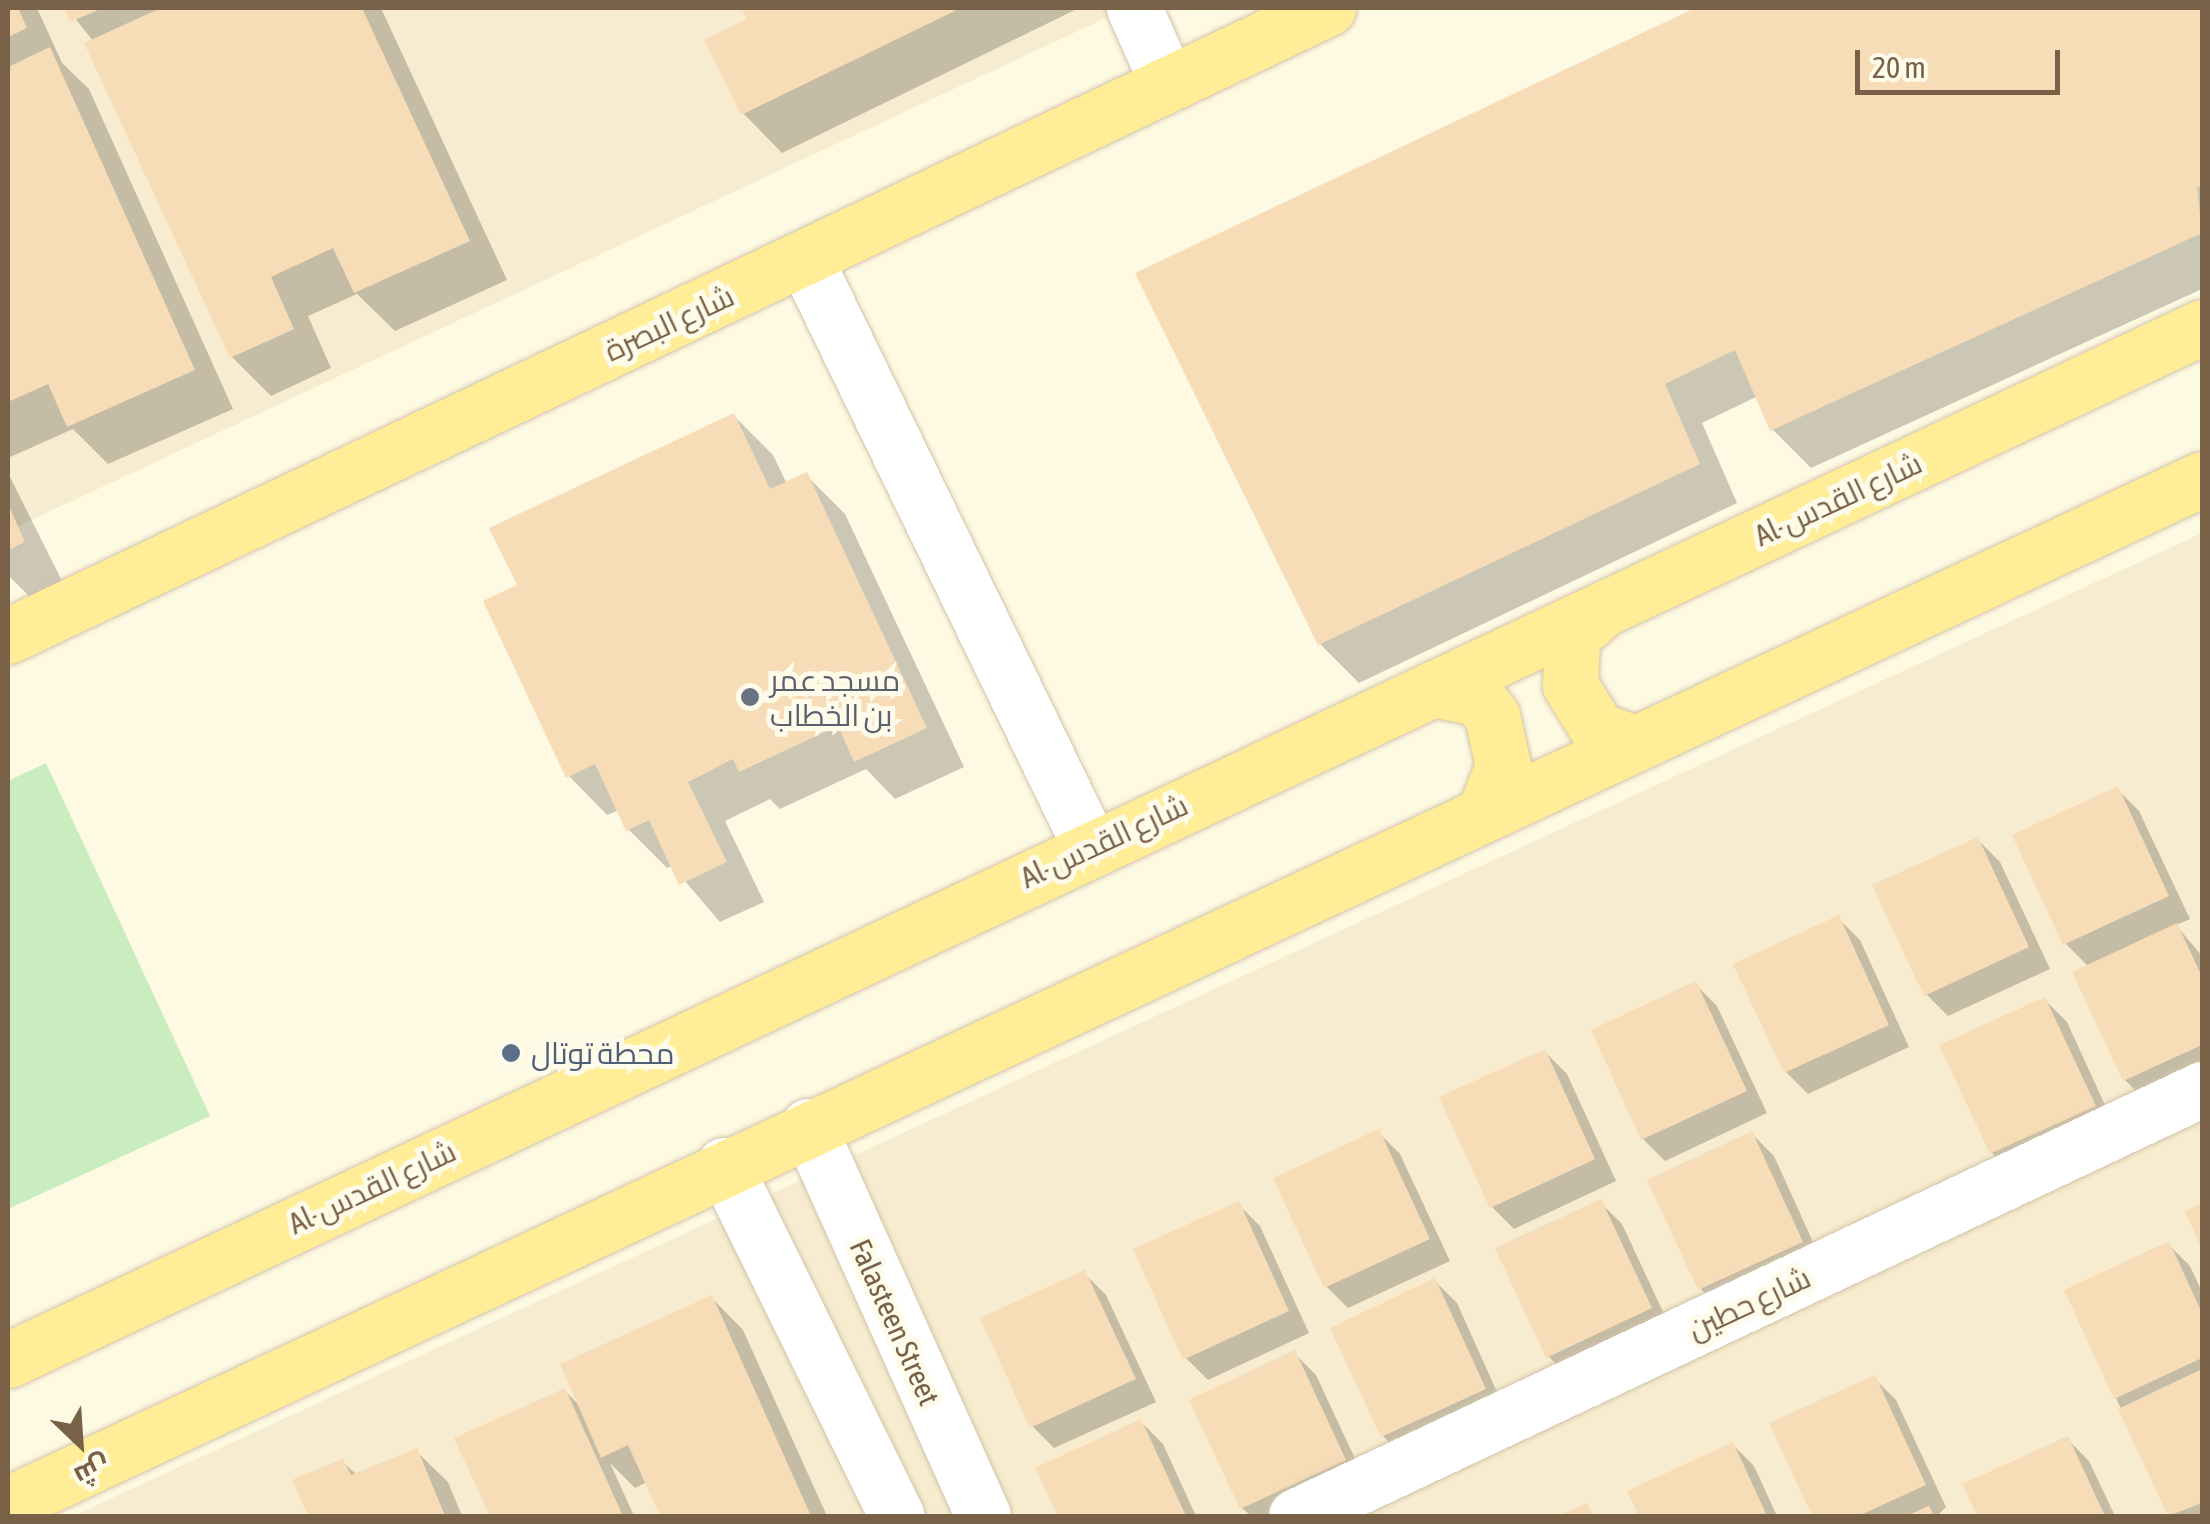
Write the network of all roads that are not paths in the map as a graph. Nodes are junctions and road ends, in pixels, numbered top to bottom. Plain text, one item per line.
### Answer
1 (1134, 8) edge
2 (1328, 8) edge
3 (1168, 82) junction
4 (805, 259) junction
5 (2202, 327) edge
6 (2202, 479) edge
7 (1602, 610) junction
8 (8, 636) edge
9 (1432, 689) junction
10 (1635, 743) junction
11 (1485, 812) junction
12 (1090, 846) junction
13 (2202, 1090) edge
14 (808, 1126) junction
15 (724, 1165) junction
16 (8, 1360) edge
17 (8, 1504) edge
18 (896, 1516) edge
19 (982, 1516) edge
20 (1296, 1516) edge

1 - 3 street
2 - 3 main road, شارع البصرة
3 - 4 main road, شارع البصرة
4 - 8 main road, شارع البصرة
4 - 12 street
5 - 7 main road, Al-شارع القدس
6 - 10 main road
7 - 9 main road, Al-شارع القدس
7 - 10 main road
9 - 11 main road
9 - 12 main road, Al-شارع القدس
10 - 11 main road
11 - 14 main road
12 - 16 main road, Al-شارع القدس
13 - 20 street, شارع حطين
14 - 15 main road
14 - 19 street, Falasteen Street
15 - 17 main road
15 - 18 street

